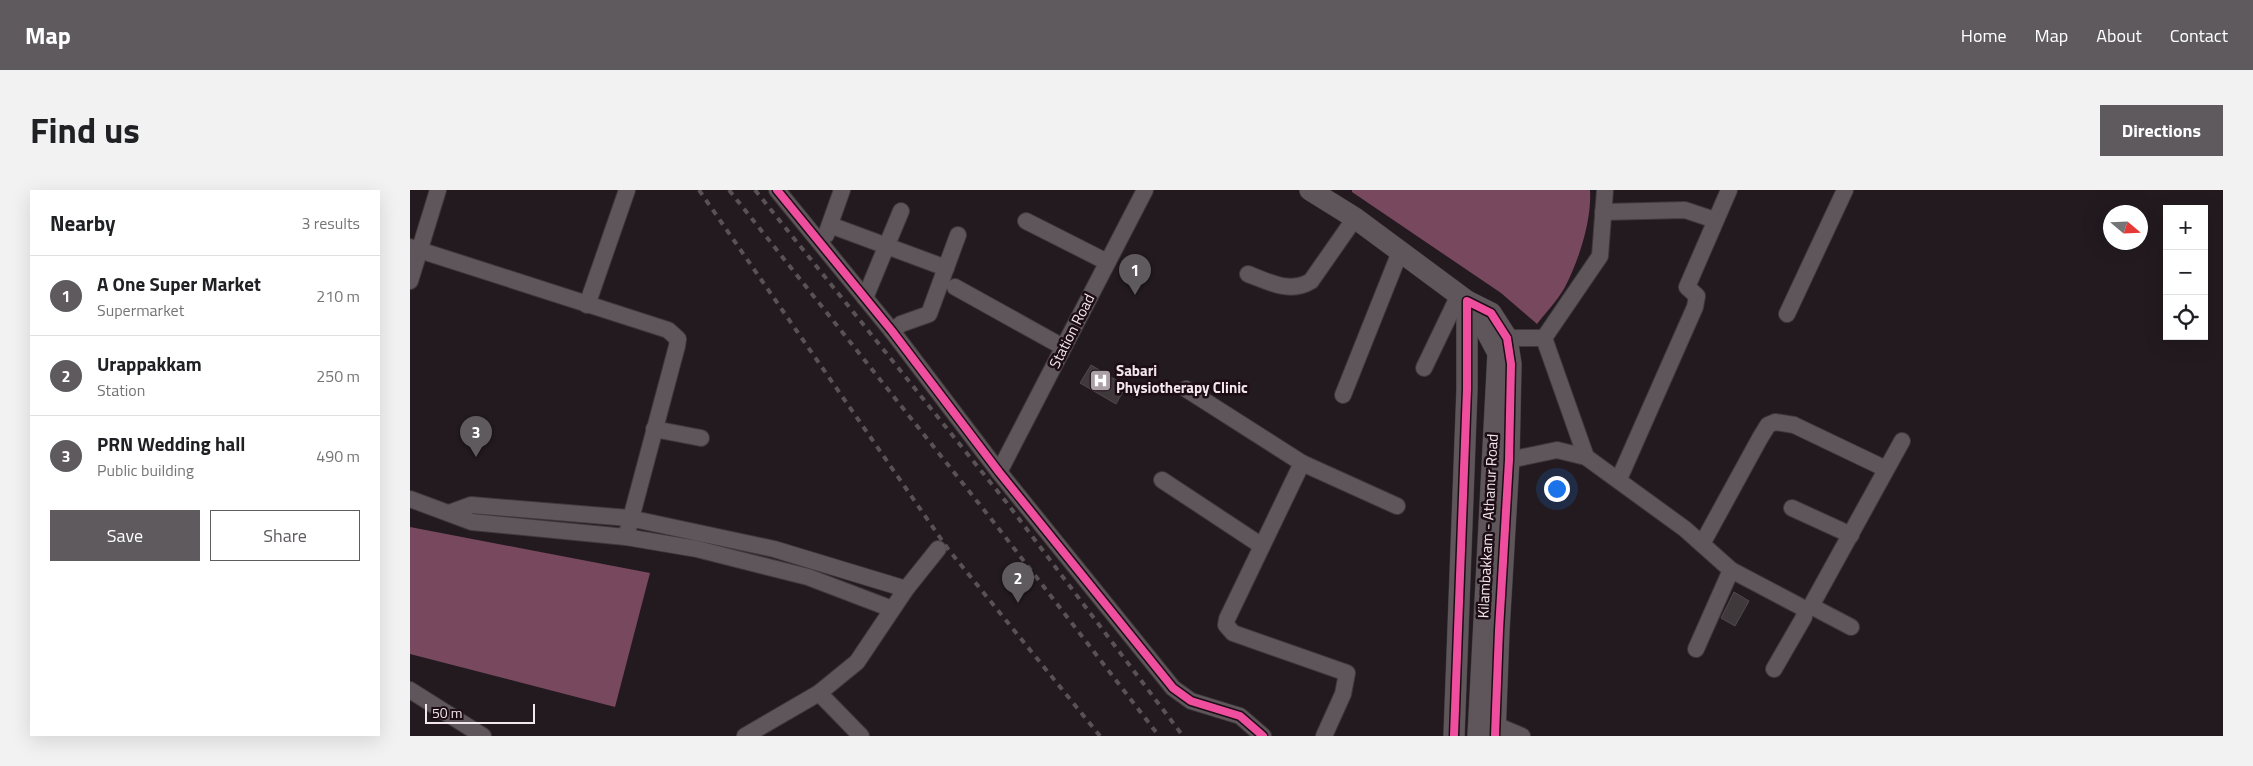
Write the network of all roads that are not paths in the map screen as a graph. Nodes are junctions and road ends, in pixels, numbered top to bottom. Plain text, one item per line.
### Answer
1 (438, 190) edge
2 (627, 190) edge
3 (777, 190) edge
4 (842, 190) edge
5 (1145, 190) edge
6 (1310, 190) edge
7 (1604, 190) edge
8 (1729, 190) edge
9 (1845, 190) edge
10 (901, 211) dead end
11 (1603, 212) junction
12 (1355, 218) junction
13 (1715, 220) junction
14 (1026, 221) dead end
15 (830, 225) junction
16 (958, 236) dead end
17 (821, 245) junction
18 (887, 247) junction
19 (415, 248) edge
20 (1400, 252) junction
21 (1108, 262) junction
22 (946, 268) junction
23 (1248, 274) dead end
24 (410, 281) edge
25 (955, 286) dead end
26 (865, 298) junction
27 (1463, 298) junction
28 (587, 305) junction
29 (1787, 314) dead end
30 (1481, 321) junction
31 (892, 331) junction
32 (1507, 338) junction
33 (1544, 338) junction
34 (1063, 347) junction
35 (1424, 368) dead end
36 (1186, 389) dead end
37 (1343, 396) dead end
38 (654, 429) junction
39 (701, 438) dead end
40 (1902, 441) dead end
41 (1586, 457) junction
42 (1509, 460) junction
43 (1302, 463) junction
44 (1886, 469) junction
45 (999, 472) junction
46 (1619, 479) junction
47 (1162, 480) dead end
48 (410, 499) edge
49 (1398, 506) dead end
50 (1792, 508) dead end
51 (449, 513) junction
52 (629, 518) junction
53 (1851, 535) junction
54 (626, 537) junction
55 (1702, 544) junction
56 (1262, 546) junction
57 (938, 549) dead end
58 (1731, 570) junction
59 (906, 589) junction
60 (1808, 607) junction
61 (892, 609) junction
62 (1851, 627) dead end
63 (1696, 649) dead end
64 (1774, 669) dead end
65 (410, 690) edge
66 (819, 693) junction
67 (1490, 732) edge
68 (483, 736) edge
69 (745, 736) edge
70 (861, 736) edge
71 (1264, 736) edge
72 (1324, 736) edge
73 (1454, 736) edge
74 (1463, 736) edge
75 (1522, 736) edge

1 - 19 street
2 - 28 street
3 - 17 street
4 - 15 street
5 - 21 street, Station Road
6 - 12 street, Kilambakkam - Athanur Road
7 - 11 street
8 - 13 street
9 - 29 street
10 - 18 street
11 - 13 street
11 - 33 street
12 - 20 street, Kilambakkam - Athanur Road
12 - 23 street
13 - 46 street
14 - 21 street
15 - 17 street
15 - 18 street
16 - 22 street
17 - 26 street
18 - 22 street
18 - 26 street
19 - 24 street
19 - 28 street
20 - 27 street, Kilambakkam - Athanur Road
20 - 37 street
21 - 34 street, Station Road
22 - 31 street
25 - 34 street
26 - 31 street
27 - 30 street, Kilambakkam - Athanur Road
27 - 32 street
27 - 35 street
27 - 73 street
28 - 38 street
30 - 67 street, Kilambakkam - Athanur Road
30 - 74 street, Kilambakkam - Athanur Road
31 - 45 street
32 - 33 street
32 - 42 street
33 - 41 street
34 - 45 street, Station Road
36 - 43 street
38 - 39 street
38 - 52 street
40 - 44 street
41 - 42 street
41 - 46 street
42 - 67 street
43 - 49 street
43 - 56 street
44 - 53 street
44 - 55 street
45 - 71 street
46 - 55 street
47 - 56 street
48 - 51 street
50 - 53 street
51 - 52 street
51 - 54 street
52 - 54 street
52 - 59 street
53 - 60 street
54 - 61 street
55 - 58 street
56 - 72 street
57 - 59 street
58 - 60 street
58 - 63 street
59 - 61 street
60 - 62 street
60 - 64 street
61 - 66 street
65 - 68 street
66 - 69 street
66 - 70 street
67 - 75 street

